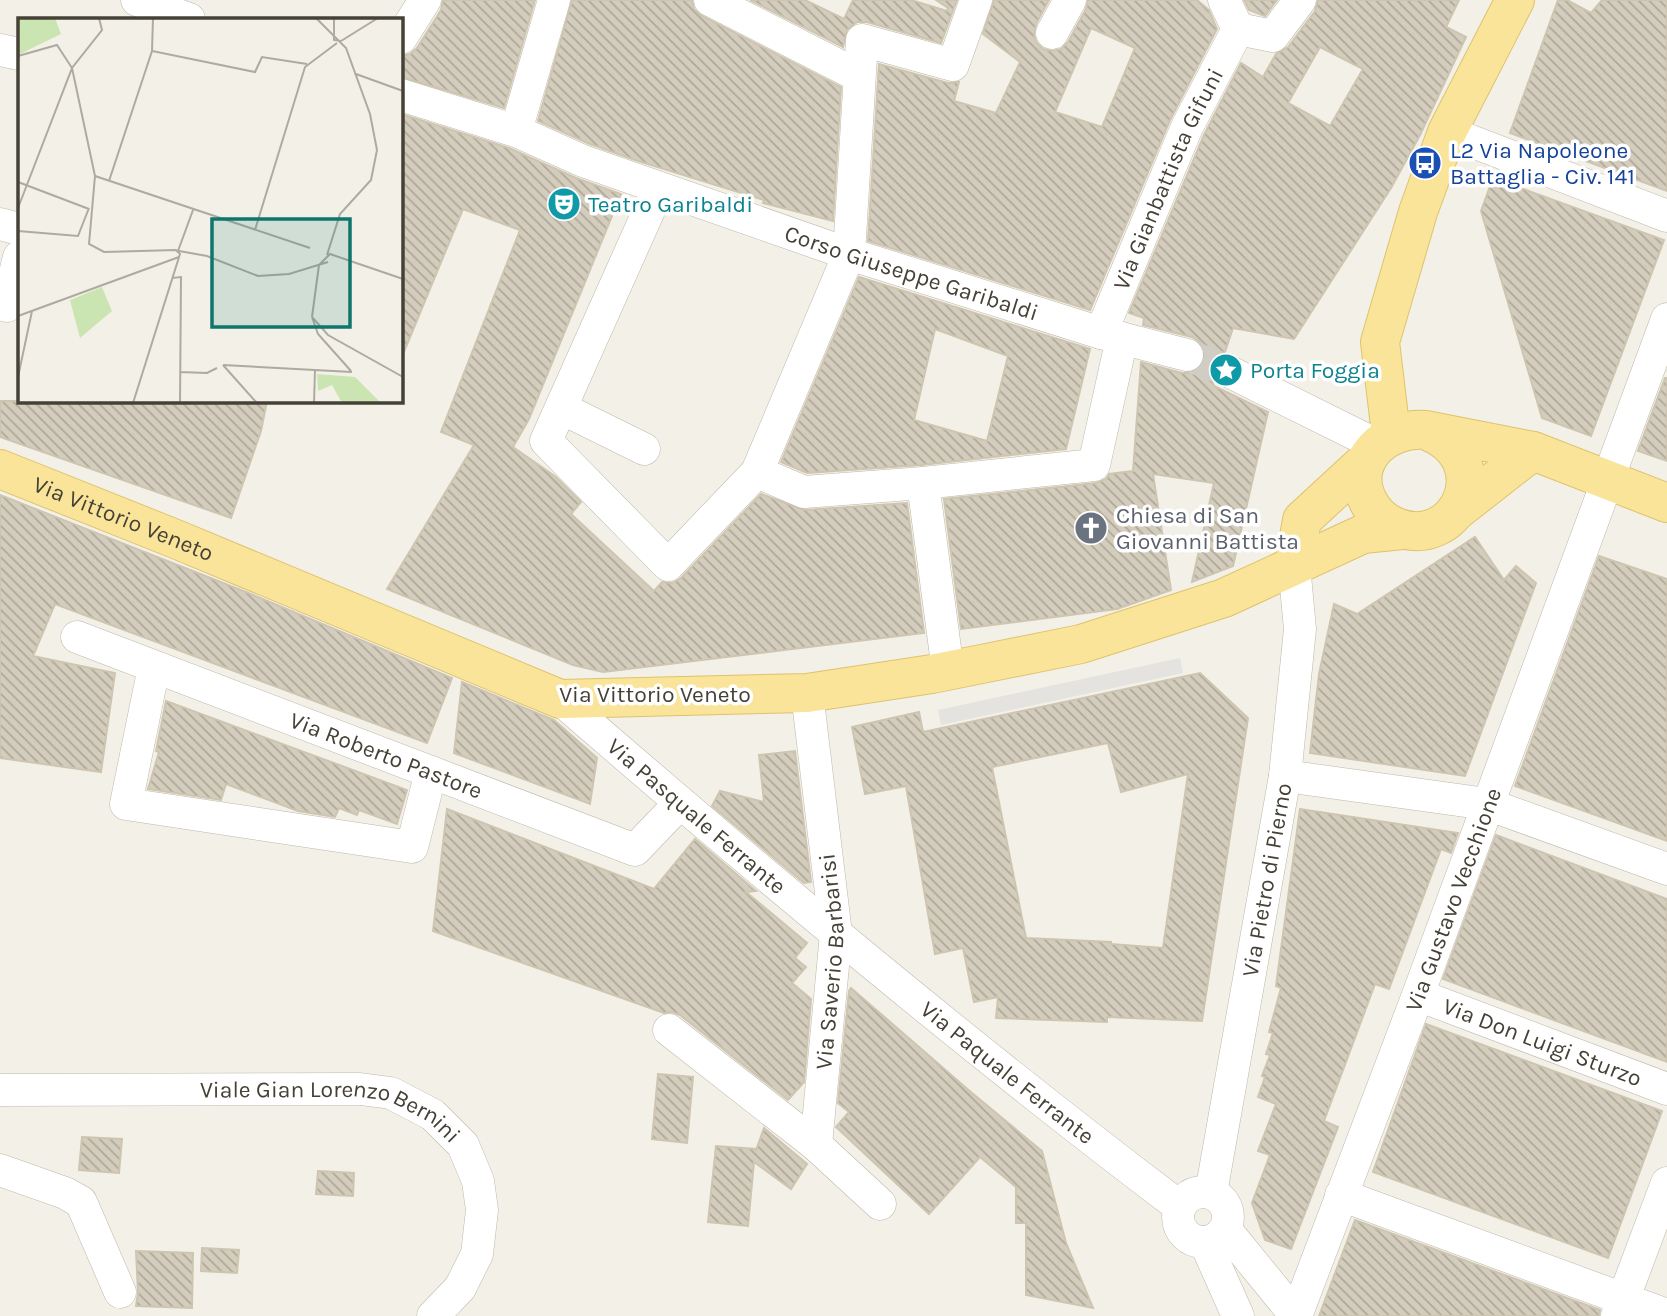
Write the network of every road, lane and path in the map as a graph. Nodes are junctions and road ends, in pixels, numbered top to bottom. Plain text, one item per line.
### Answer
1 (425, 0) edge
2 (554, 0) edge
3 (710, 0) edge
4 (976, 0) edge
5 (1070, 0) edge
6 (1224, 0) edge
7 (1300, 0) edge
8 (1515, 0) edge
9 (1238, 29) junction
10 (1052, 33) dead end
11 (402, 36) edge
12 (0, 50) edge
13 (18, 54) edge
14 (859, 76) junction
15 (402, 95) edge
16 (516, 131) junction
17 (1447, 132) junction
18 (659, 188) junction
19 (1667, 216) edge
20 (0, 224) edge
21 (18, 229) edge
22 (849, 254) junction
23 (18, 262) edge
24 (9, 308) edge
25 (1667, 319) edge
26 (1111, 335) junction
27 (1187, 355) tunnel mouth
28 (1226, 370) tunnel mouth
29 (561, 408) junction
30 (1390, 443) junction
31 (643, 449) dead end
32 (1533, 451) junction
33 (0, 469) edge
34 (757, 472) junction
35 (1608, 481) junction
36 (923, 483) junction
37 (1667, 503) edge
38 (1455, 512) junction
39 (1402, 530) junction
40 (1294, 565) junction
41 (77, 637) dead end
42 (154, 667) junction
43 (948, 671) junction
44 (807, 693) junction
45 (559, 699) junction
46 (431, 772) junction
47 (1285, 776) junction
48 (680, 803) junction
49 (1487, 804) junction
50 (1667, 869) edge
51 (836, 934) junction
52 (1418, 995) junction
53 (669, 1030) dead end
54 (1667, 1089) edge
55 (0, 1090) edge
56 (816, 1145) junction
57 (0, 1170) edge
58 (1667, 1183) edge
59 (1211, 1193) junction
60 (1341, 1195) junction
61 (880, 1204) dead end
62 (1180, 1207) junction
63 (1215, 1236) junction
64 (120, 1292) dead end
65 (1620, 1307) edge
66 (1667, 1315) edge
67 (433, 1316) edge
68 (1238, 1316) edge
69 (1296, 1316) edge

1 - 11 street
2 - 16 street
3 - 14 street
4 - 14 street
5 - 10 street
6 - 9 street
7 - 9 street
8 - 17 main road
9 - 26 street, Via Gianbattista Gifuni
12 - 13 street
14 - 22 street
15 - 16 street, Corso Giuseppe Garibaldi
16 - 18 street, Corso Giuseppe Garibaldi
17 - 19 street
17 - 30 main road
18 - 22 street, Corso Giuseppe Garibaldi
18 - 29 street
20 - 21 street
22 - 26 street, Corso Giuseppe Garibaldi
22 - 34 street
23 - 24 street
25 - 35 street, Via Gustavo Vecchione
26 - 27 street, Corso Giuseppe Garibaldi
26 - 36 street, Via Gianbattista Gifuni
28 - 30 street
29 - 31 street
29 - 34 street
30 - 32 main road
30 - 38 main road
30 - 39 main road
30 - 40 main road
32 - 35 main road
32 - 38 main road, Via Vittorio Veneto
33 - 45 main road, Via Vittorio Veneto
34 - 36 street
35 - 37 main road
35 - 49 street, Via Gustavo Vecchione
36 - 43 street
38 - 39 main road, Via Vittorio Veneto
39 - 40 main road, Via Vittorio Veneto
40 - 43 main road, Via Vittorio Veneto
40 - 47 street, Via Pietro di Pierno
41 - 42 street, Via Roberto Pastore
42 - 46 street, Via Roberto Pastore
42 - 46 street
43 - 44 main road, Via Vittorio Veneto
44 - 45 main road, Via Vittorio Veneto
44 - 51 street, Via Saverio Barbarisi
45 - 48 street, Via Pasquale Ferrante
46 - 48 street, Via Roberto Pastore
47 - 49 street
47 - 59 street, Via Pietro di Pierno
48 - 51 street, Via Pasquale Ferrante
49 - 50 street
49 - 52 street, Via Gustavo Vecchione
51 - 56 street, Via Saverio Barbarisi
51 - 62 street, Via Paquale Ferrante
52 - 54 street, Via Don Luigi Sturzo
52 - 60 street, Via Gustavo Vecchione
53 - 56 street
55 - 67 street, Viale Gian Lorenzo Bernini
56 - 61 street
57 - 64 street
58 - 65 street
59 - 62 street
59 - 63 street
60 - 65 street
60 - 69 street, Via Gustavo Vecchione
62 - 63 street
63 - 68 street
63 - 69 street
65 - 66 street

